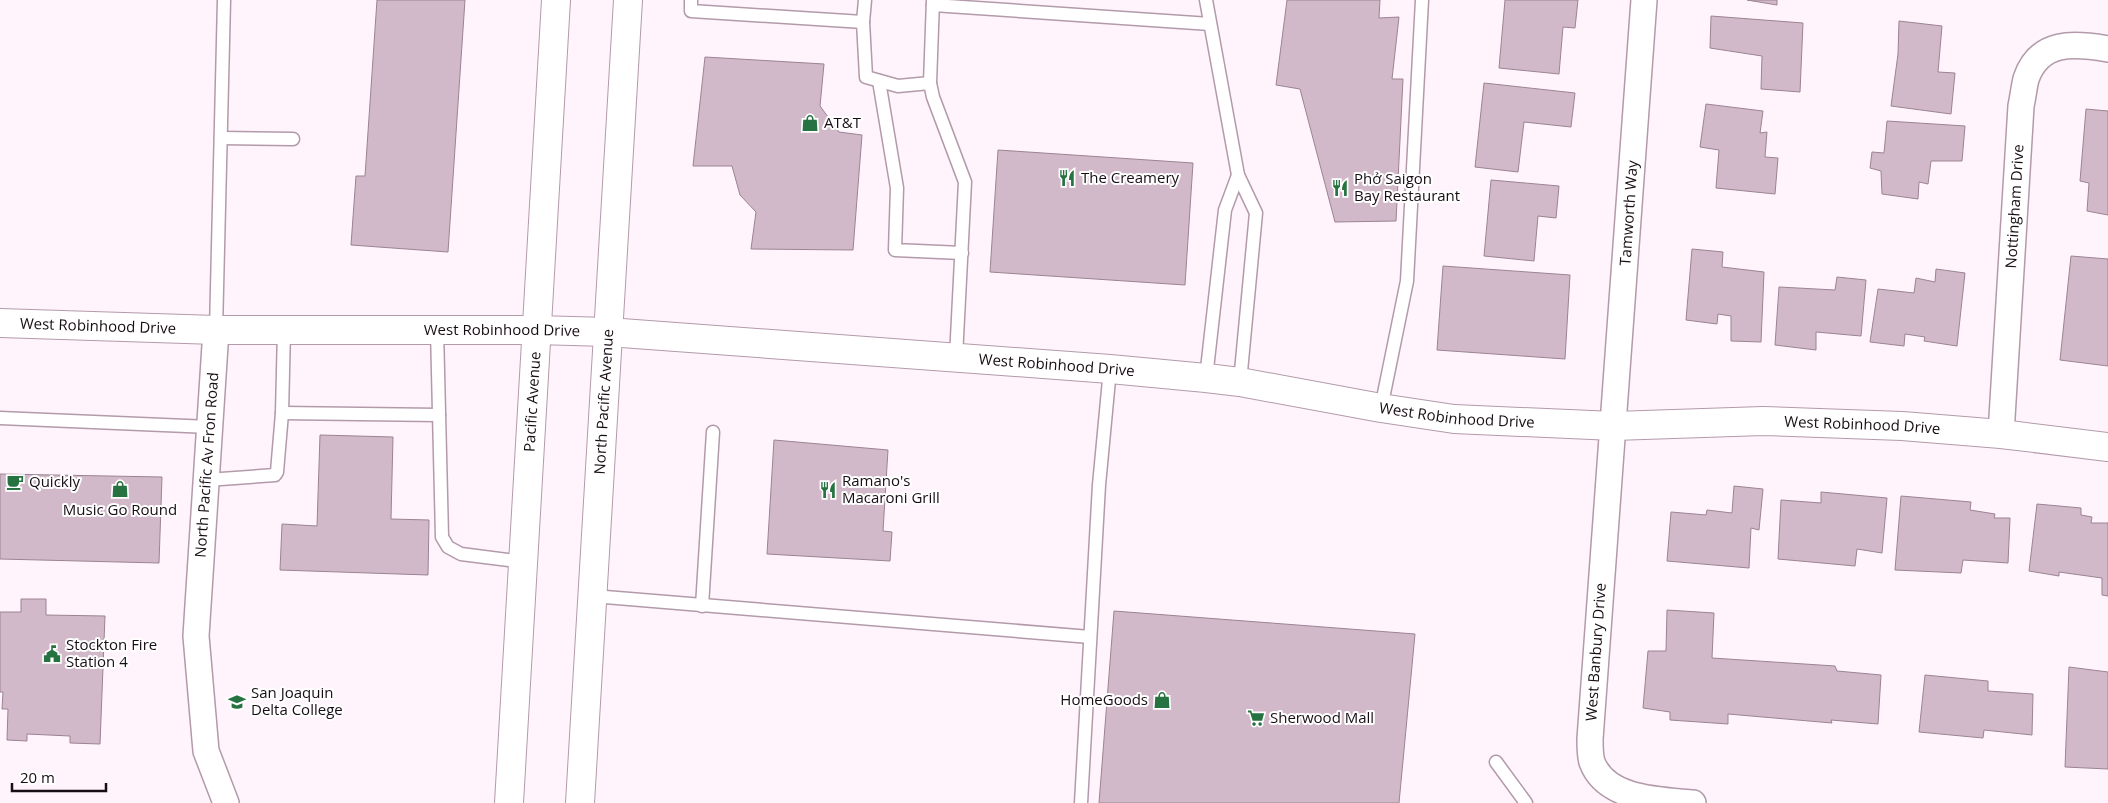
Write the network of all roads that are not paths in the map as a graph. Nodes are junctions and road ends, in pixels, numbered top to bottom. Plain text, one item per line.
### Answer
1 (224, 0) edge
2 (556, 0) edge
3 (628, 0) edge
4 (691, 0) edge
5 (865, 0) edge
6 (1206, 0) edge
7 (1422, 0) edge
8 (1644, 0) edge
9 (933, 3) edge
10 (863, 22) junction
11 (1210, 24) junction
12 (2108, 49) edge
13 (879, 81) junction
14 (930, 83) junction
15 (221, 138) junction
16 (292, 139) dead end
17 (1238, 175) junction
18 (962, 252) junction
19 (0, 323) edge
20 (216, 330) junction
21 (284, 330) junction
22 (437, 330) junction
23 (536, 330) junction
24 (608, 332) junction
25 (956, 357) junction
26 (1110, 368) junction
27 (1206, 378) junction
28 (1240, 382) junction
29 (1380, 408) junction
30 (282, 413) junction
31 (439, 415) junction
32 (0, 418) edge
33 (1614, 426) junction
34 (210, 427) junction
35 (713, 432) dead end
36 (2001, 434) junction
37 (2108, 447) edge
38 (206, 480) junction
39 (524, 562) junction
40 (593, 596) junction
41 (702, 606) junction
42 (1090, 637) junction
43 (1496, 762) dead end
44 (226, 803) edge
45 (509, 803) edge
46 (580, 803) edge
47 (1081, 803) edge
48 (1526, 803) edge
49 (1693, 803) edge

1 - 15 lane
2 - 23 main road, Pacific Avenue
3 - 24 main road, North Pacific Avenue
4 - 10 lane
5 - 10 lane
6 - 11 lane
7 - 29 lane
8 - 33 street, Tamworth Way
9 - 11 lane
9 - 14 lane
10 - 13 lane
11 - 17 lane
12 - 36 street, Nottingham Drive
13 - 14 lane
13 - 18 lane
14 - 18 lane
15 - 16 lane
15 - 20 lane
17 - 27 lane
17 - 28 lane
18 - 25 lane
19 - 20 main road, West Robinhood Drive
20 - 21 main road, West Robinhood Drive
20 - 34 street, North Pacific Av Fron Road
21 - 22 main road, West Robinhood Drive
21 - 30 lane
22 - 23 main road, West Robinhood Drive
22 - 31 lane
23 - 24 main road, West Robinhood Drive
23 - 39 main road, Pacific Avenue
24 - 25 main road, West Robinhood Drive
24 - 40 main road, North Pacific Avenue
25 - 26 main road, West Robinhood Drive
26 - 27 main road, West Robinhood Drive
26 - 42 lane
27 - 28 main road, West Robinhood Drive
28 - 29 main road, West Robinhood Drive
29 - 33 main road, West Robinhood Drive
30 - 31 lane
30 - 38 lane
31 - 39 lane
32 - 34 lane
33 - 36 main road, West Robinhood Drive
33 - 49 street, West Banbury Drive
34 - 38 street, North Pacific Av Fron Road
35 - 41 lane
36 - 37 main road, West Robinhood Drive
38 - 44 street, North Pacific Av Fron Road
39 - 45 main road, Pacific Avenue
40 - 41 lane
40 - 46 main road, North Pacific Avenue
41 - 42 lane
42 - 47 lane
43 - 48 lane

